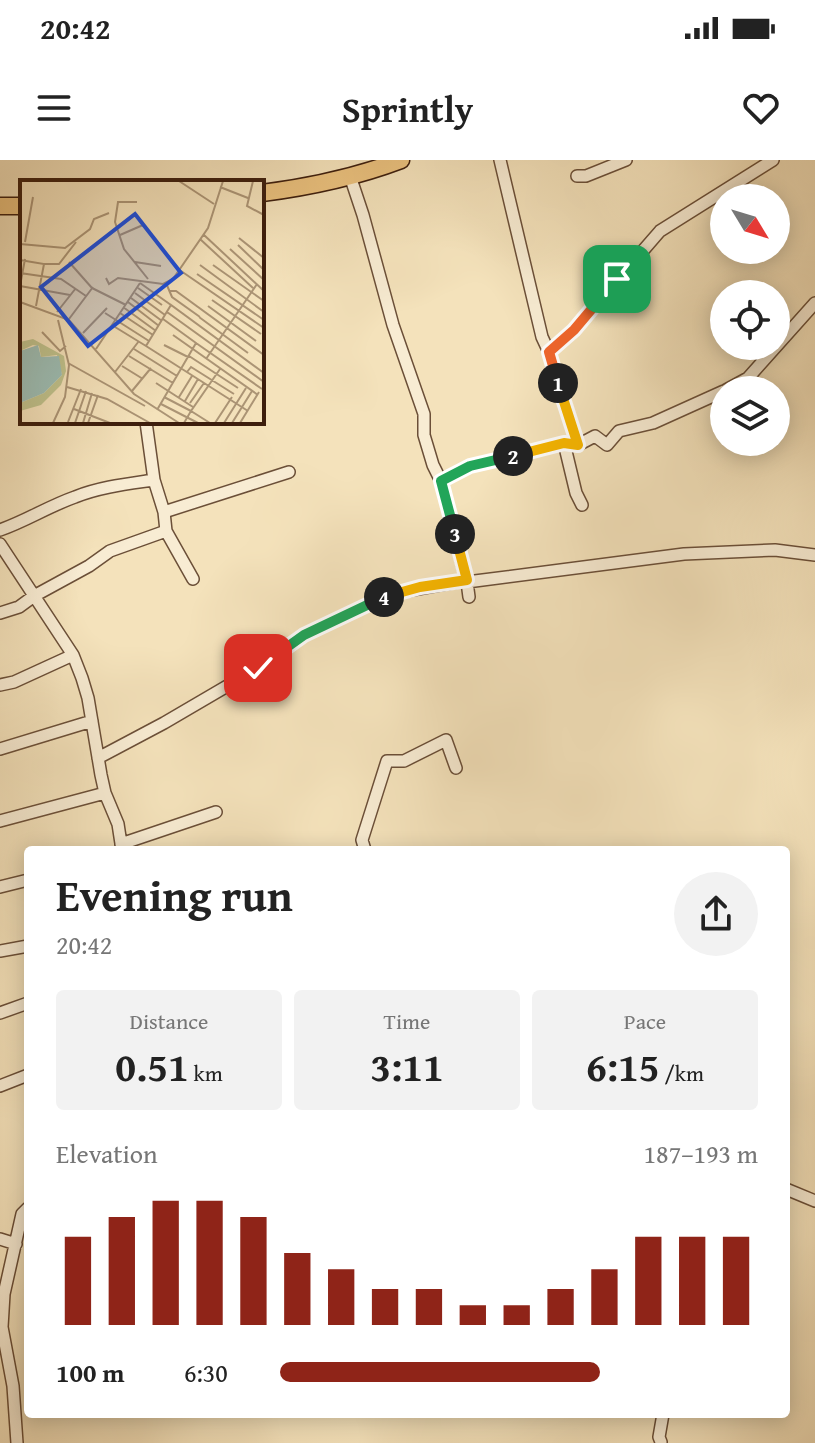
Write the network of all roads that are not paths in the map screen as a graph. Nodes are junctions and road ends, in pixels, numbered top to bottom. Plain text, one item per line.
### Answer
1 (401, 160) edge
2 (500, 160) edge
3 (626, 160) edge
4 (773, 160) edge
5 (350, 176) junction
6 (577, 176) dead end
7 (264, 193) edge
8 (815, 303) edge
9 (549, 352) junction
10 (750, 376) edge
11 (710, 397) edge
12 (146, 424) edge
13 (564, 443) junction
14 (578, 445) junction
15 (289, 472) dead end
16 (154, 480) junction
17 (441, 481) junction
18 (582, 505) dead end
19 (164, 512) junction
20 (0, 530) edge
21 (166, 531) junction
22 (0, 544) edge
23 (815, 555) edge
24 (193, 579) dead end
25 (467, 581) junction
26 (34, 596) junction
27 (469, 597) dead end
28 (0, 613) edge
29 (73, 655) junction
30 (0, 685) edge
31 (92, 721) junction
32 (0, 749) edge
33 (98, 758) junction
34 (456, 768) dead end
35 (105, 793) junction
36 (216, 812) dead end
37 (0, 821) edge
38 (122, 846) edge
39 (125, 846) edge
40 (364, 846) edge
41 (24, 881) edge
42 (0, 887) edge
43 (24, 947) edge
44 (0, 951) edge
45 (24, 1004) edge
46 (0, 1013) edge
47 (24, 1077) edge
48 (0, 1086) edge
49 (790, 1191) edge
50 (815, 1201) edge
51 (24, 1212) edge
52 (0, 1239) edge
53 (16, 1244) junction
54 (662, 1418) edge
55 (661, 1442) edge
56 (17, 1443) edge

1 - 5 highway
2 - 9 street
3 - 6 street
4 - 9 street
5 - 7 highway
5 - 17 street
8 - 10 street
9 - 14 street
11 - 14 street
12 - 16 street
13 - 14 street
13 - 17 street
13 - 18 street
15 - 19 street
16 - 19 street
16 - 20 street
17 - 25 street
19 - 21 street
21 - 24 street
21 - 26 street
22 - 26 street
23 - 25 street
25 - 27 street
25 - 33 street
26 - 28 street
26 - 29 street
29 - 30 street
29 - 31 street
31 - 32 street
31 - 33 street
33 - 35 street
34 - 40 street
35 - 37 street
35 - 38 street
36 - 39 street
41 - 42 street
43 - 44 street
45 - 46 street
47 - 48 street
49 - 50 street
51 - 53 street
52 - 53 street
53 - 56 street
54 - 55 street

